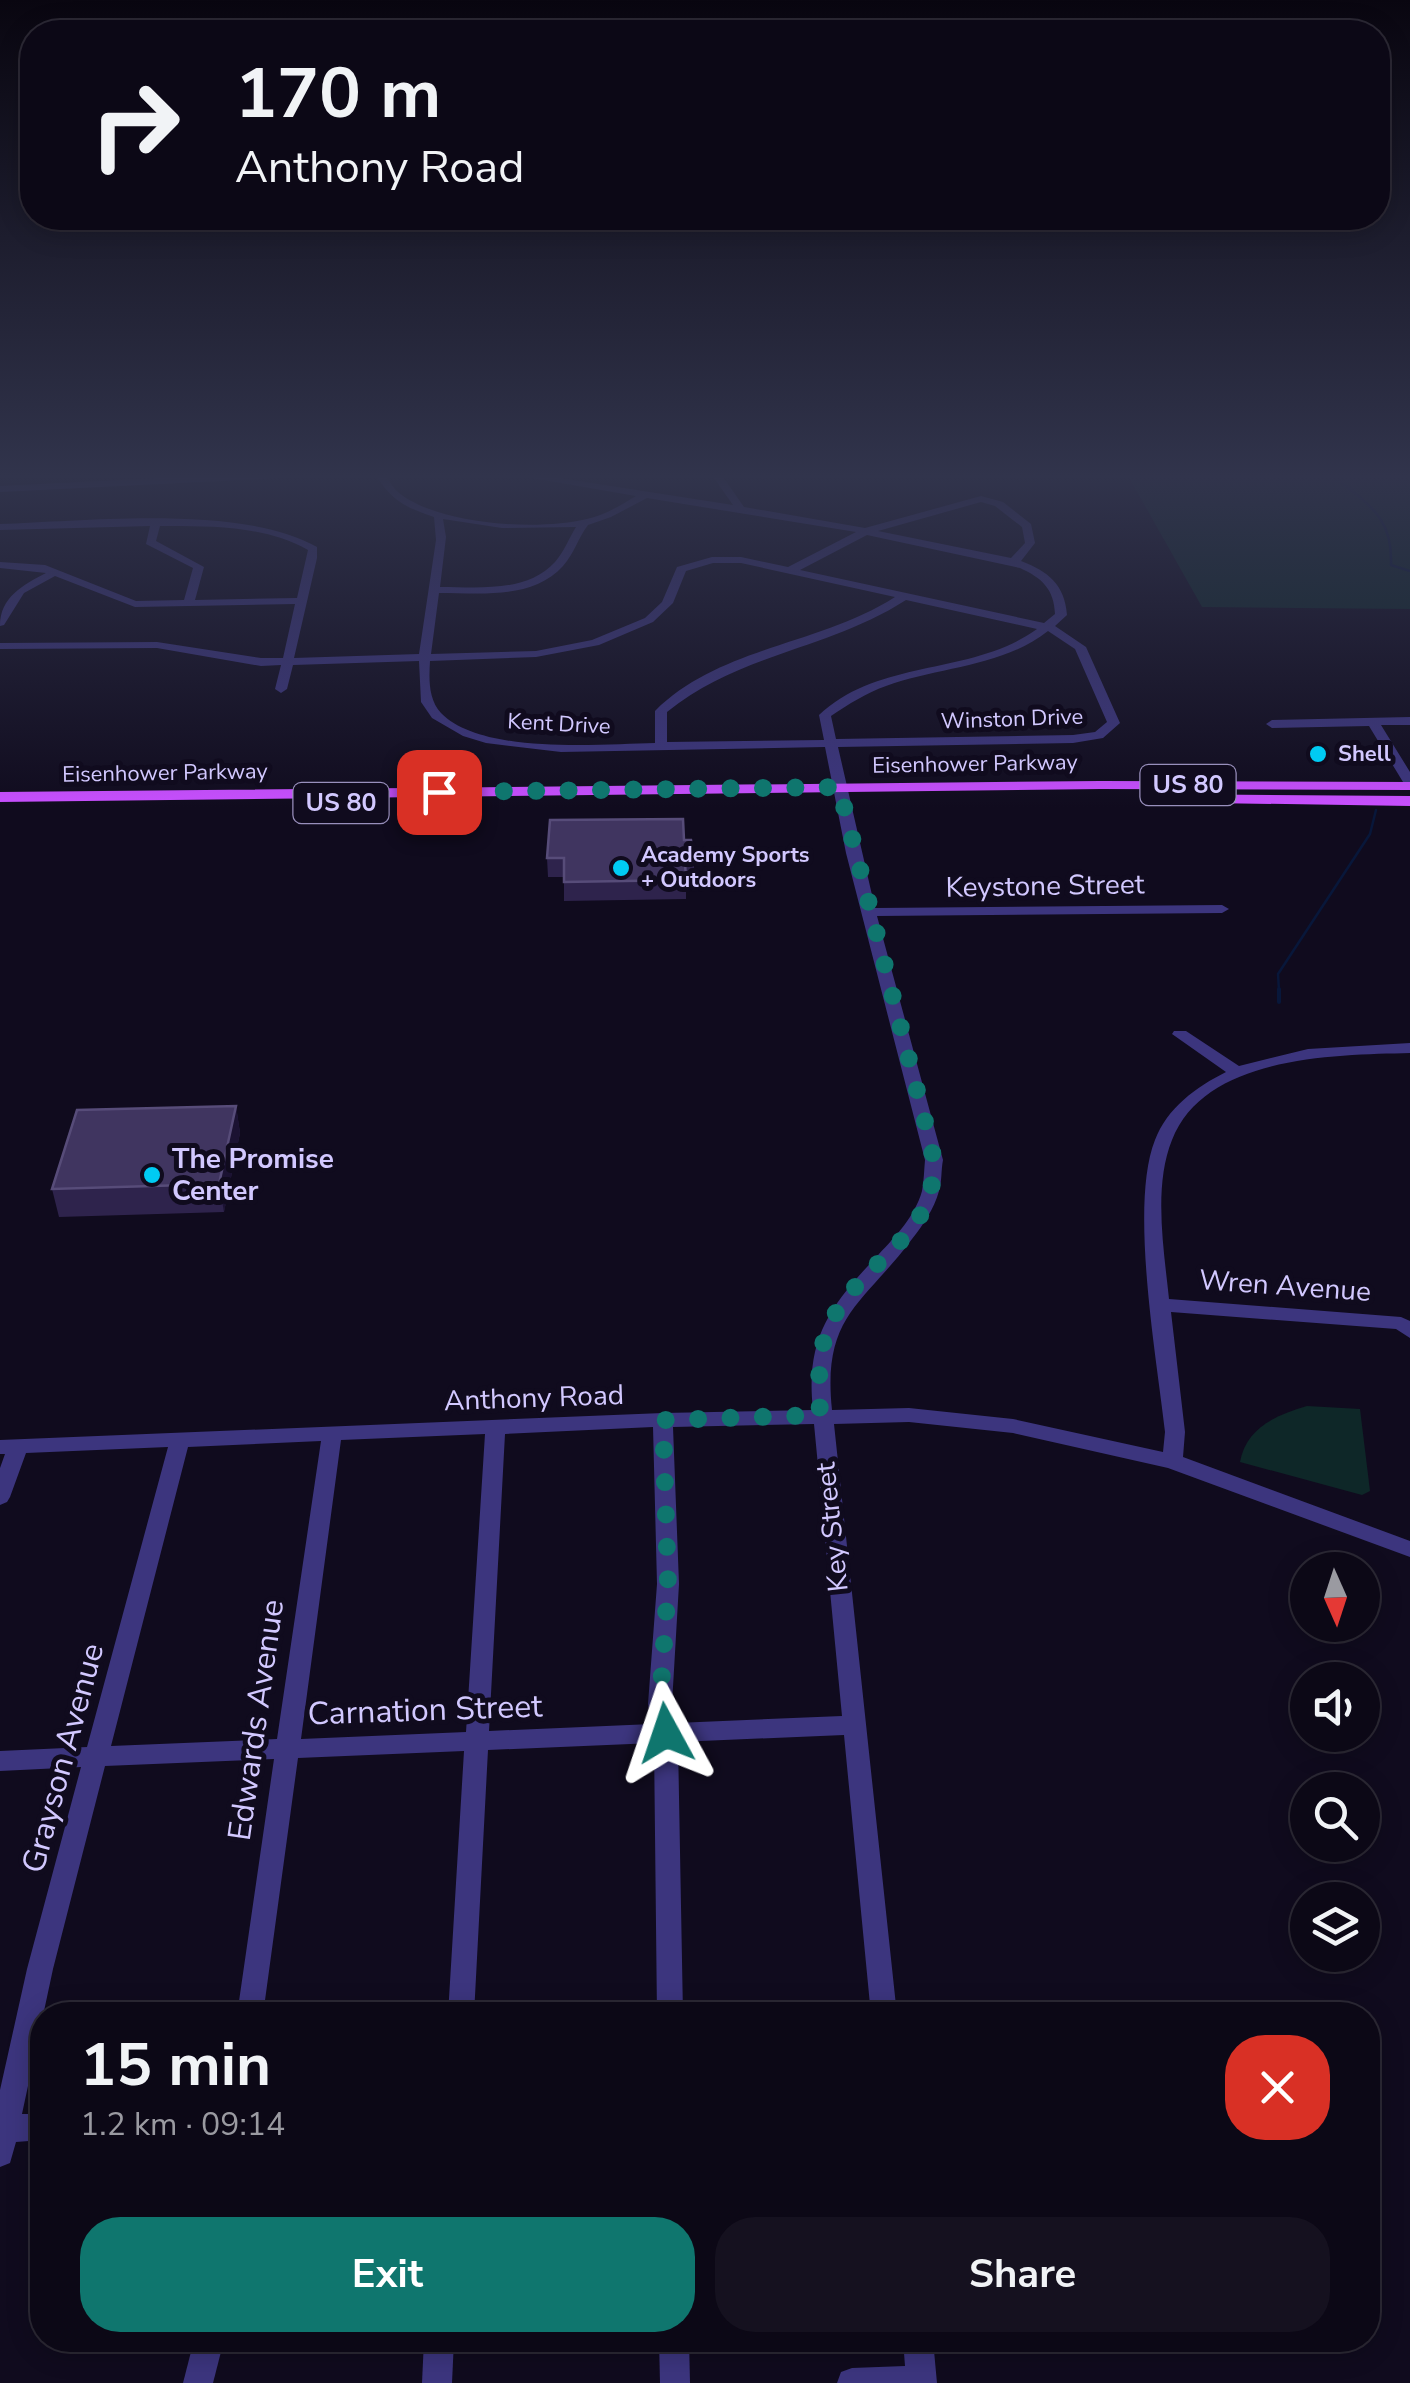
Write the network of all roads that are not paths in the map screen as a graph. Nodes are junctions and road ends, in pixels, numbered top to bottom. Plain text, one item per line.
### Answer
1 (31, 585) edge
2 (88, 585) edge
3 (194, 585) edge
4 (305, 585) edge
5 (435, 585) edge
6 (523, 585) edge
7 (672, 585) edge
8 (857, 585) edge
9 (1053, 585) edge
10 (434, 590) junction
11 (904, 596) junction
12 (302, 601) junction
13 (188, 604) junction
14 (0, 623) edge
15 (1044, 627) junction
16 (0, 646) edge
17 (428, 658) junction
18 (289, 662) junction
19 (280, 689) dead end
20 (1410, 721) edge
21 (1372, 722) junction
22 (1272, 724) dead end
23 (829, 744) junction
24 (661, 746) junction
25 (1410, 784) edge
26 (840, 792) junction
27 (0, 797) edge
28 (1410, 801) edge
29 (0, 807) edge
30 (1222, 909) dead end
31 (869, 912) junction
32 (1180, 1034) dead end
33 (1410, 1048) edge
34 (1237, 1072) junction
35 (1164, 1305) junction
36 (1407, 1323) edge
37 (820, 1415) junction
38 (663, 1420) junction
39 (495, 1428) junction
40 (332, 1434) junction
41 (180, 1439) junction
42 (9, 1446) edge
43 (1172, 1461) junction
44 (0, 1497) edge
45 (1410, 1549) edge
46 (853, 1725) junction
47 (666, 1733) junction
48 (477, 1740) junction
49 (288, 1747) junction
50 (98, 1756) junction
51 (0, 1761) edge
52 (33, 2002) edge
53 (252, 2002) edge
54 (462, 2002) edge
55 (670, 2002) edge
56 (883, 2002) edge
57 (30, 2013) edge
58 (30, 2130) edge
59 (2, 2137) edge
60 (206, 2352) edge
61 (438, 2352) edge
62 (674, 2352) edge
63 (919, 2352) edge
64 (922, 2382) edge
65 (198, 2383) edge
66 (437, 2383) edge
67 (675, 2383) edge
68 (852, 2383) edge

1 - 14 street
2 - 13 street
3 - 13 street
4 - 12 street
5 - 10 street, Kent Drive
6 - 10 street
7 - 17 street, Winston Drive
8 - 11 street, Winston Drive
9 - 15 street
10 - 17 street, Kent Drive
11 - 15 street, Winston Drive
11 - 24 street
12 - 13 street
12 - 18 street
15 - 23 street
15 - 23 street, Winston Drive
16 - 18 street, Winston Drive
17 - 18 street, Winston Drive
17 - 24 street, Kent Drive
18 - 19 street
20 - 21 street
21 - 22 street
21 - 25 street
23 - 24 street, Kent Drive
23 - 26 street, Key Street
25 - 26 main road, Eisenhower Parkway / US 80
26 - 27 main road, Eisenhower Parkway / US 80
26 - 28 main road, Eisenhower Parkway / US 80
26 - 29 main road, Eisenhower Parkway / US 80
26 - 31 street, Key Street
30 - 31 street, Keystone Street
31 - 37 street, Key Street
32 - 34 street
33 - 34 street, Wren Avenue
34 - 35 street, Wren Avenue
35 - 36 street, Wren Avenue
35 - 43 street, Wren Avenue
37 - 38 street, Anthony Road
37 - 43 street, Anthony Road
37 - 46 street, Key Street
38 - 39 street, Anthony Road
38 - 47 street
39 - 40 street, Anthony Road
39 - 48 street
40 - 41 street, Anthony Road
40 - 49 street, Edwards Avenue
41 - 42 street, Anthony Road
41 - 50 street, Grayson Avenue
42 - 44 street
43 - 45 street, Anthony Road
46 - 47 street, Carnation Street
46 - 56 street, Key Street
47 - 48 street, Carnation Street
47 - 55 street
48 - 49 street, Carnation Street
48 - 54 street
49 - 50 street, Carnation Street
49 - 53 street, Edwards Avenue
50 - 51 street, Carnation Street
50 - 52 street, Grayson Avenue
57 - 59 street, Grayson Avenue
58 - 59 street
60 - 65 street
61 - 66 street
62 - 67 street
63 - 64 street
64 - 68 street

